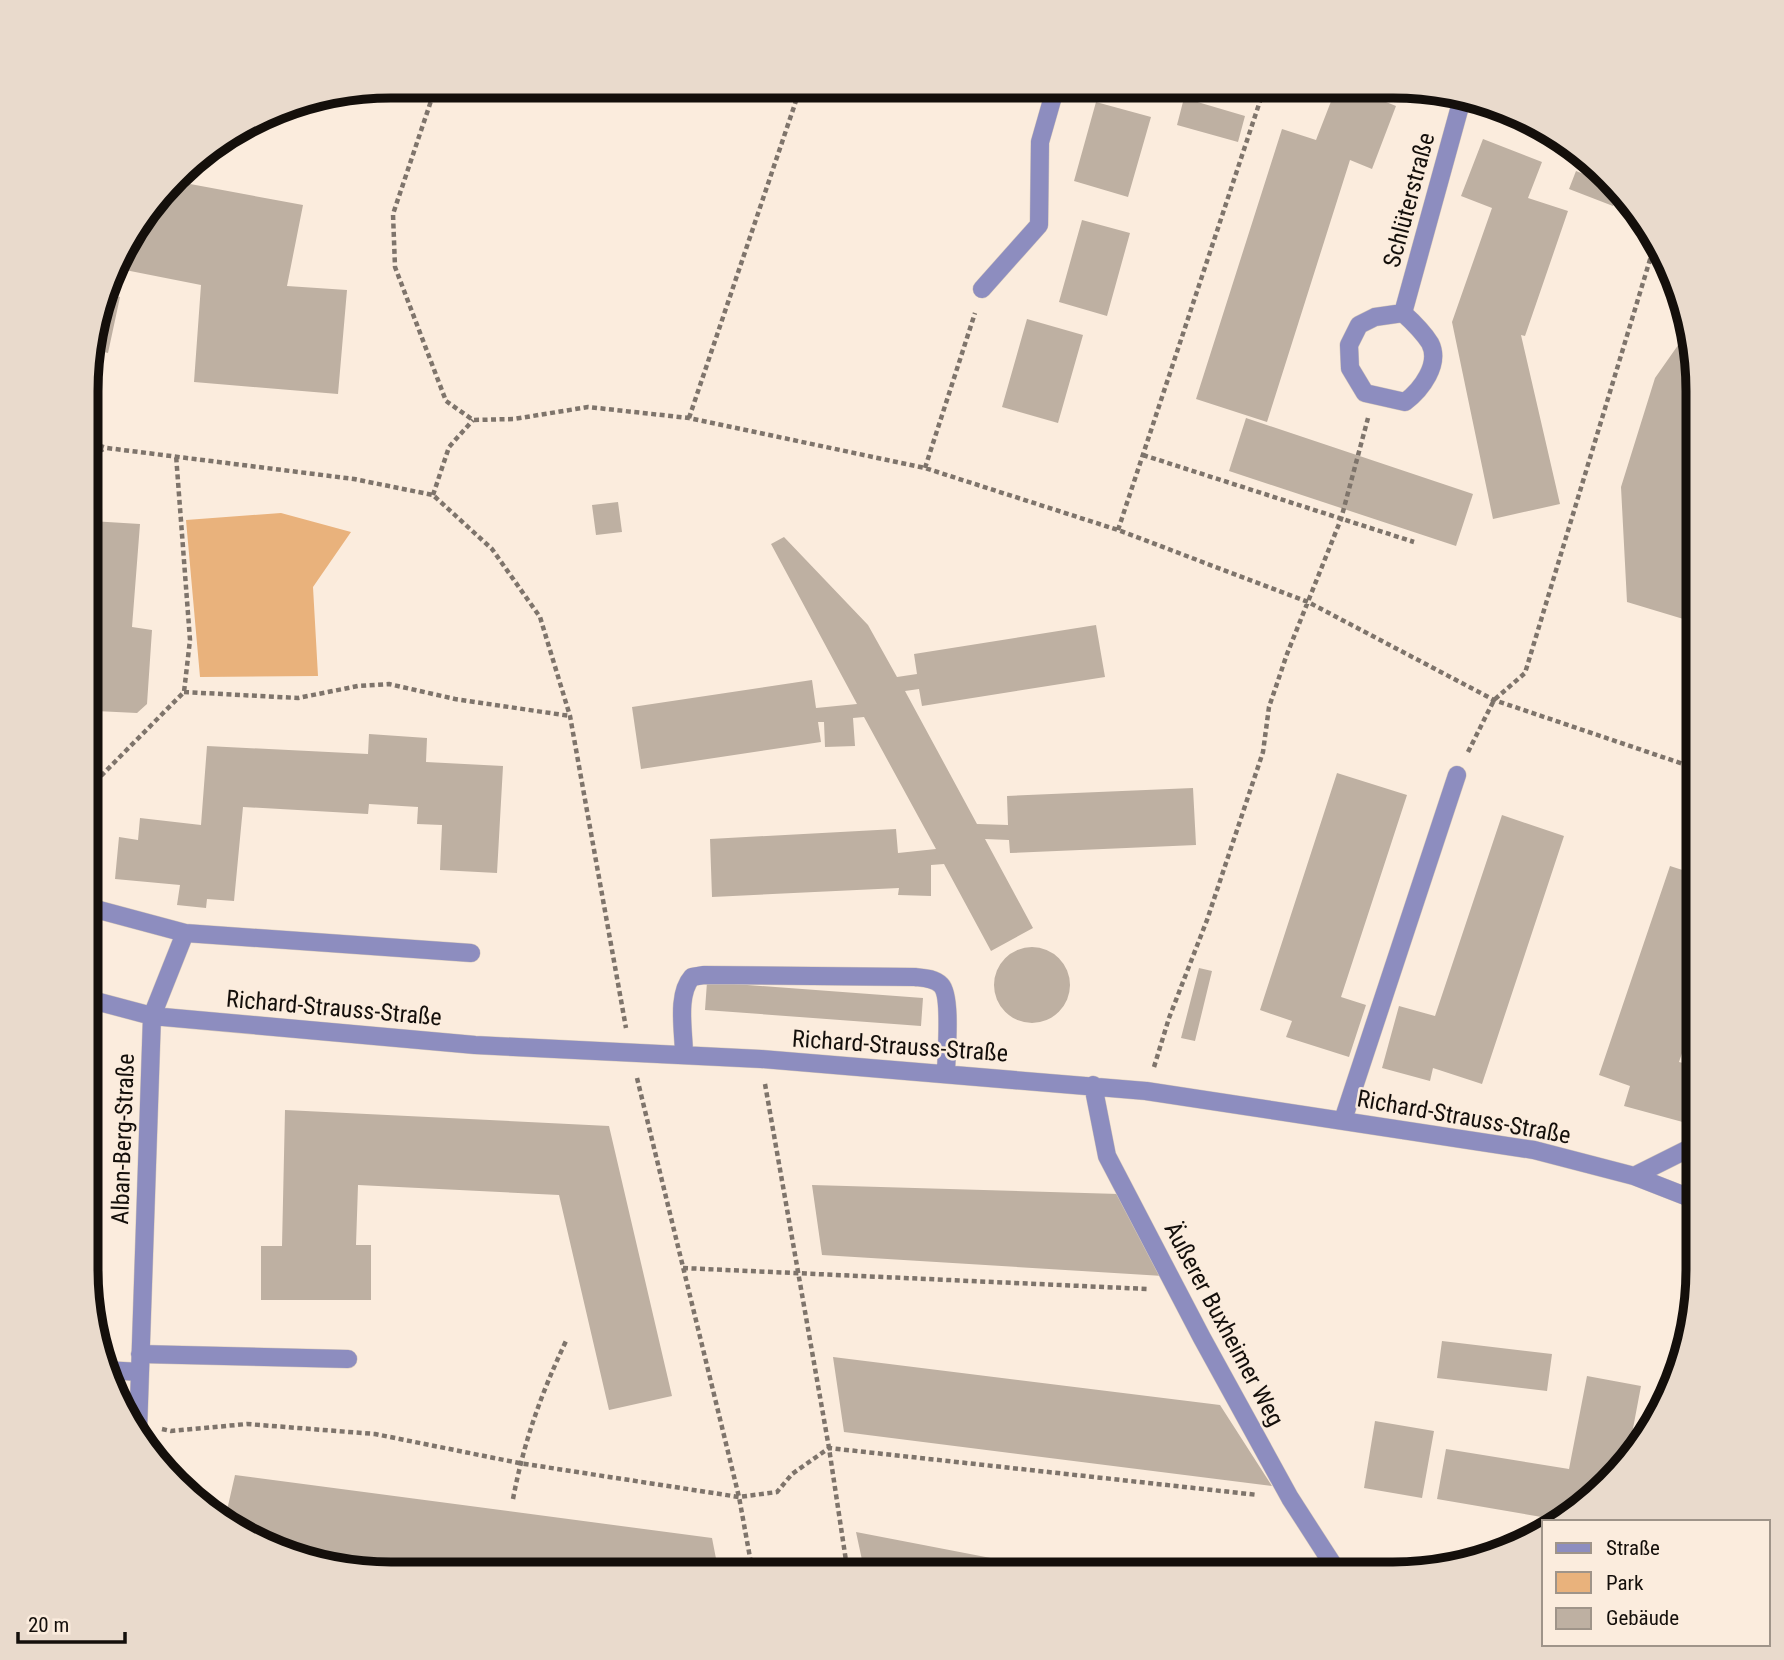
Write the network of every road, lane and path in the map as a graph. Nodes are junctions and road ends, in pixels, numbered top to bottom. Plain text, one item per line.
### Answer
1 (432, 98) edge
2 (797, 98) edge
3 (1053, 98) edge
4 (1261, 98) edge
5 (1460, 106) edge
6 (1653, 254) edge
7 (982, 289) joint
8 (1403, 313) junction
9 (1374, 397) junction
10 (689, 418) junction
11 (473, 420) junction
12 (98, 445) edge
13 (107, 448) junction
14 (98, 452) edge
15 (176, 455) junction
16 (1143, 455) junction
17 (925, 468) junction
18 (433, 495) junction
19 (1341, 519) junction
20 (1118, 530) junction
21 (1414, 542) dead end
22 (1308, 602) junction
23 (184, 692) junction
24 (1494, 700) junction
25 (570, 716) junction
26 (1686, 765) edge
27 (1457, 775) joint
28 (98, 779) edge
29 (98, 910) edge
30 (185, 933) junction
31 (471, 953) dead end
32 (98, 1002) edge
33 (152, 1016) junction
34 (631, 1053) junction
35 (684, 1055) junction
36 (761, 1059) junction
37 (946, 1074) junction
38 (1093, 1085) junction
39 (1146, 1091) junction
40 (1343, 1120) junction
41 (1686, 1149) edge
42 (1634, 1176) junction
43 (1686, 1196) edge
44 (683, 1268) junction
45 (797, 1273) junction
46 (1177, 1290) junction
47 (566, 1341) dead end
48 (141, 1354) junction
49 (348, 1359) dead end
50 (117, 1371) edge
51 (140, 1373) junction
52 (138, 1418) edge
53 (145, 1429) edge
54 (829, 1448) junction
55 (519, 1464) junction
56 (739, 1497) junction
57 (1290, 1498) junction
58 (513, 1499) dead end
59 (751, 1562) edge
60 (846, 1562) edge
61 (1331, 1562) edge

1 - 11 path
2 - 10 path
3 - 7 street
4 - 16 path
5 - 8 street, Schlüterstraße
6 - 24 path
7 - 17 path
8 - 9 street
8 - 9 street
9 - 19 path
10 - 11 path
10 - 17 path
11 - 18 path
12 - 13 path
13 - 14 path
13 - 15 path
15 - 18 path
15 - 23 path
16 - 19 path
16 - 20 path
17 - 20 path
18 - 25 path
19 - 21 path
19 - 22 path
20 - 22 path
22 - 24 path
22 - 39 path
23 - 25 path
23 - 28 path
24 - 26 path
24 - 27 path
25 - 34 path
27 - 40 street
29 - 30 street
30 - 31 street
30 - 33 street, Alban-Berg-Straße
32 - 33 street, Richard-Strauss-Straße
33 - 34 street, Richard-Strauss-Straße
33 - 48 street, Alban-Berg-Straße
34 - 35 street, Richard-Strauss-Straße
34 - 44 path
35 - 36 street, Richard-Strauss-Straße
35 - 37 street
36 - 37 street, Richard-Strauss-Straße
36 - 45 path
37 - 38 street, Richard-Strauss-Straße
38 - 39 street, Richard-Strauss-Straße
38 - 46 street, Äußerer Buxheimer Weg
39 - 40 street, Richard-Strauss-Straße
40 - 42 street, Richard-Strauss-Straße
41 - 42 street
42 - 43 street, Richard-Strauss-Straße
44 - 45 path
44 - 56 path
45 - 46 path
45 - 54 path
46 - 57 street, Äußerer Buxheimer Weg
47 - 55 path
48 - 49 street
48 - 51 street, Alban-Berg-Straße
50 - 51 street
51 - 52 street, Alban-Berg-Straße
53 - 55 path
54 - 56 path
54 - 57 path
54 - 60 path
55 - 56 path
55 - 58 path
56 - 59 path
57 - 61 street, Äußerer Buxheimer Weg

